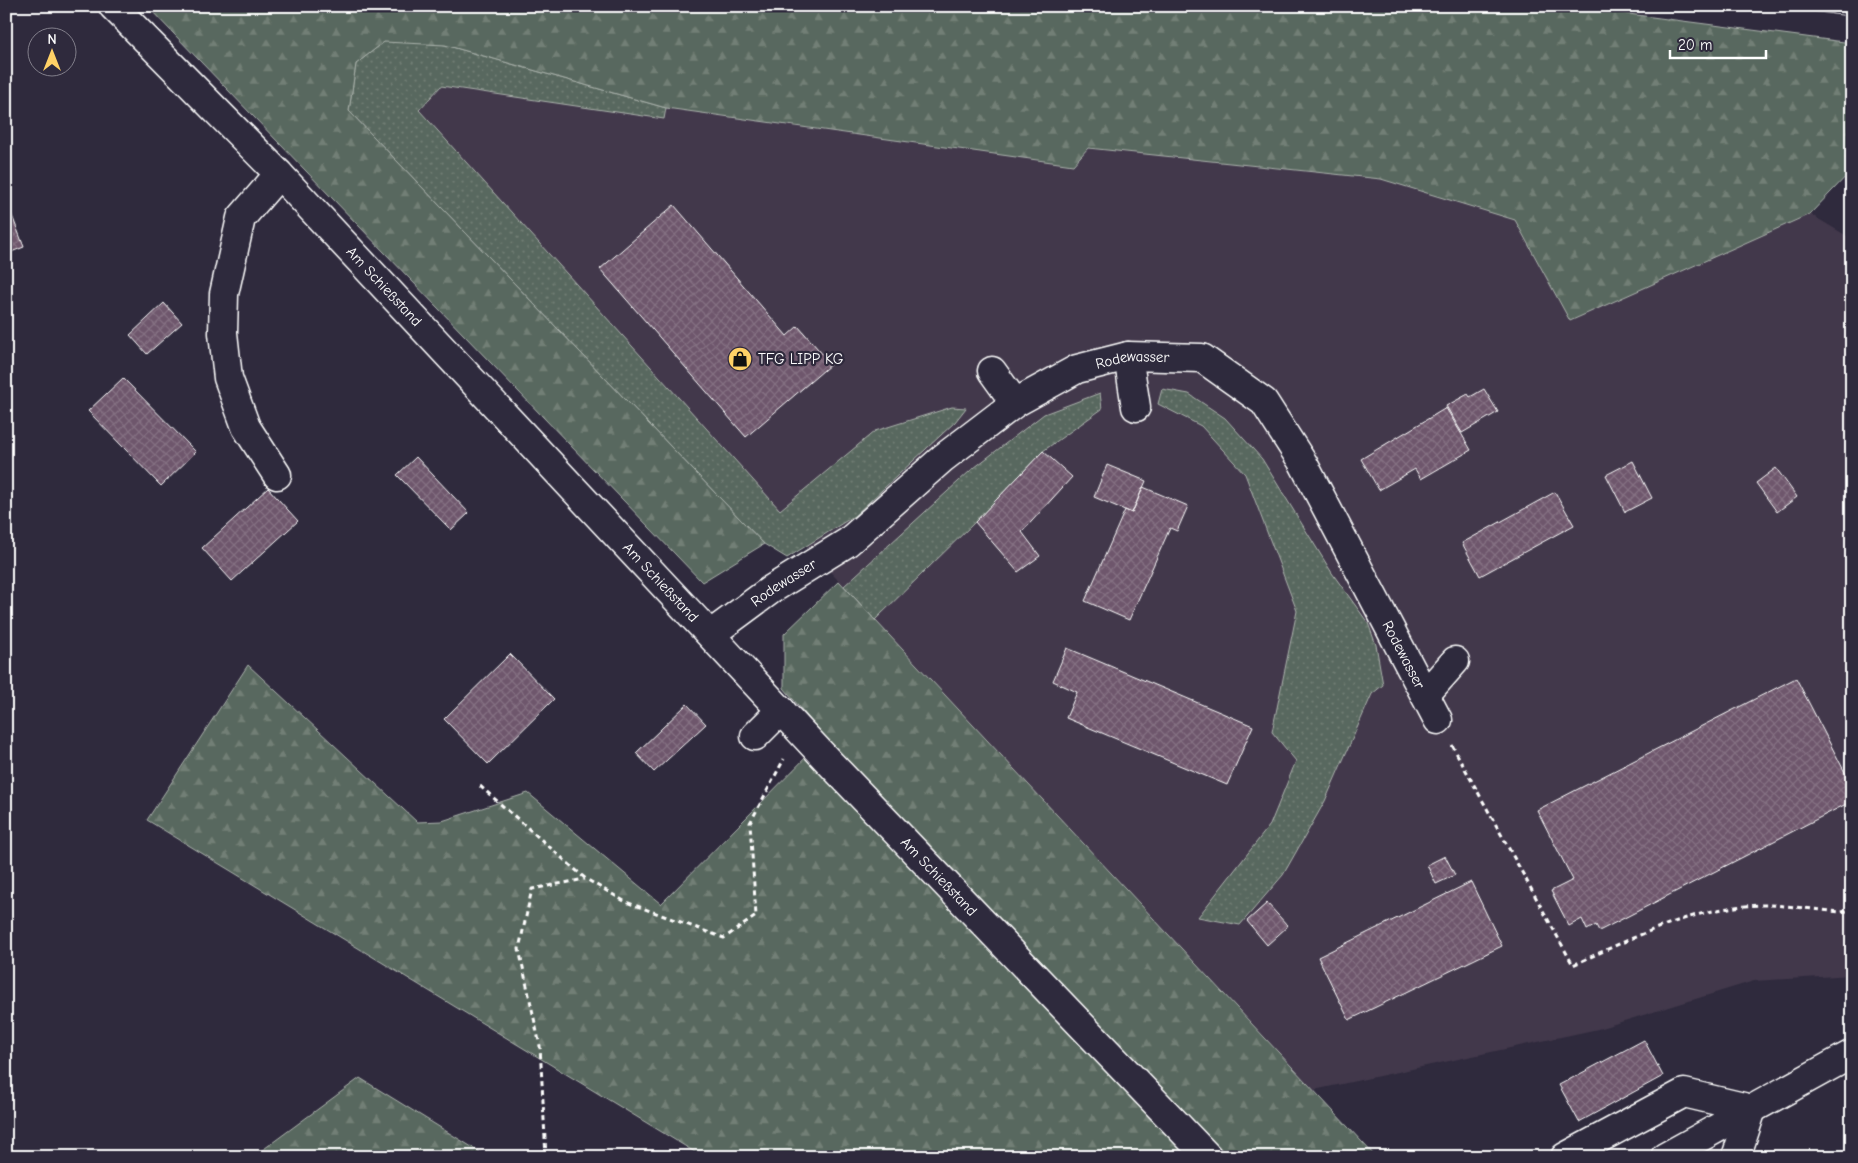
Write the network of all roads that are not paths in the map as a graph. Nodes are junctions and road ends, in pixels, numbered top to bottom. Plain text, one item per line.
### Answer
1 (113, 6) edge
2 (279, 174) junction
3 (1128, 356) junction
4 (992, 371) dead end
5 (1015, 403) junction
6 (1136, 407) dead end
7 (277, 475) dead end
8 (711, 634) junction
9 (1455, 661) dead end
10 (1425, 695) junction
11 (782, 710) junction
12 (1438, 720) road end
13 (755, 736) dead end
14 (1852, 1054) edge
15 (1752, 1109) junction
16 (1208, 1157) edge
17 (1565, 1157) edge
18 (1665, 1157) edge
19 (1736, 1157) edge

1 - 2 main road, Am Schießstand
2 - 7 main road
2 - 8 main road, Am Schießstand
3 - 5 main road, Rodewasser
3 - 6 main road
3 - 10 main road, Rodewasser
4 - 5 main road
5 - 8 main road, Rodewasser
8 - 11 main road, Am Schießstand
9 - 10 main road
10 - 12 main road, Rodewasser
11 - 13 main road
11 - 16 main road, Am Schießstand
14 - 15 main road
15 - 17 main road
15 - 18 main road
15 - 19 main road

